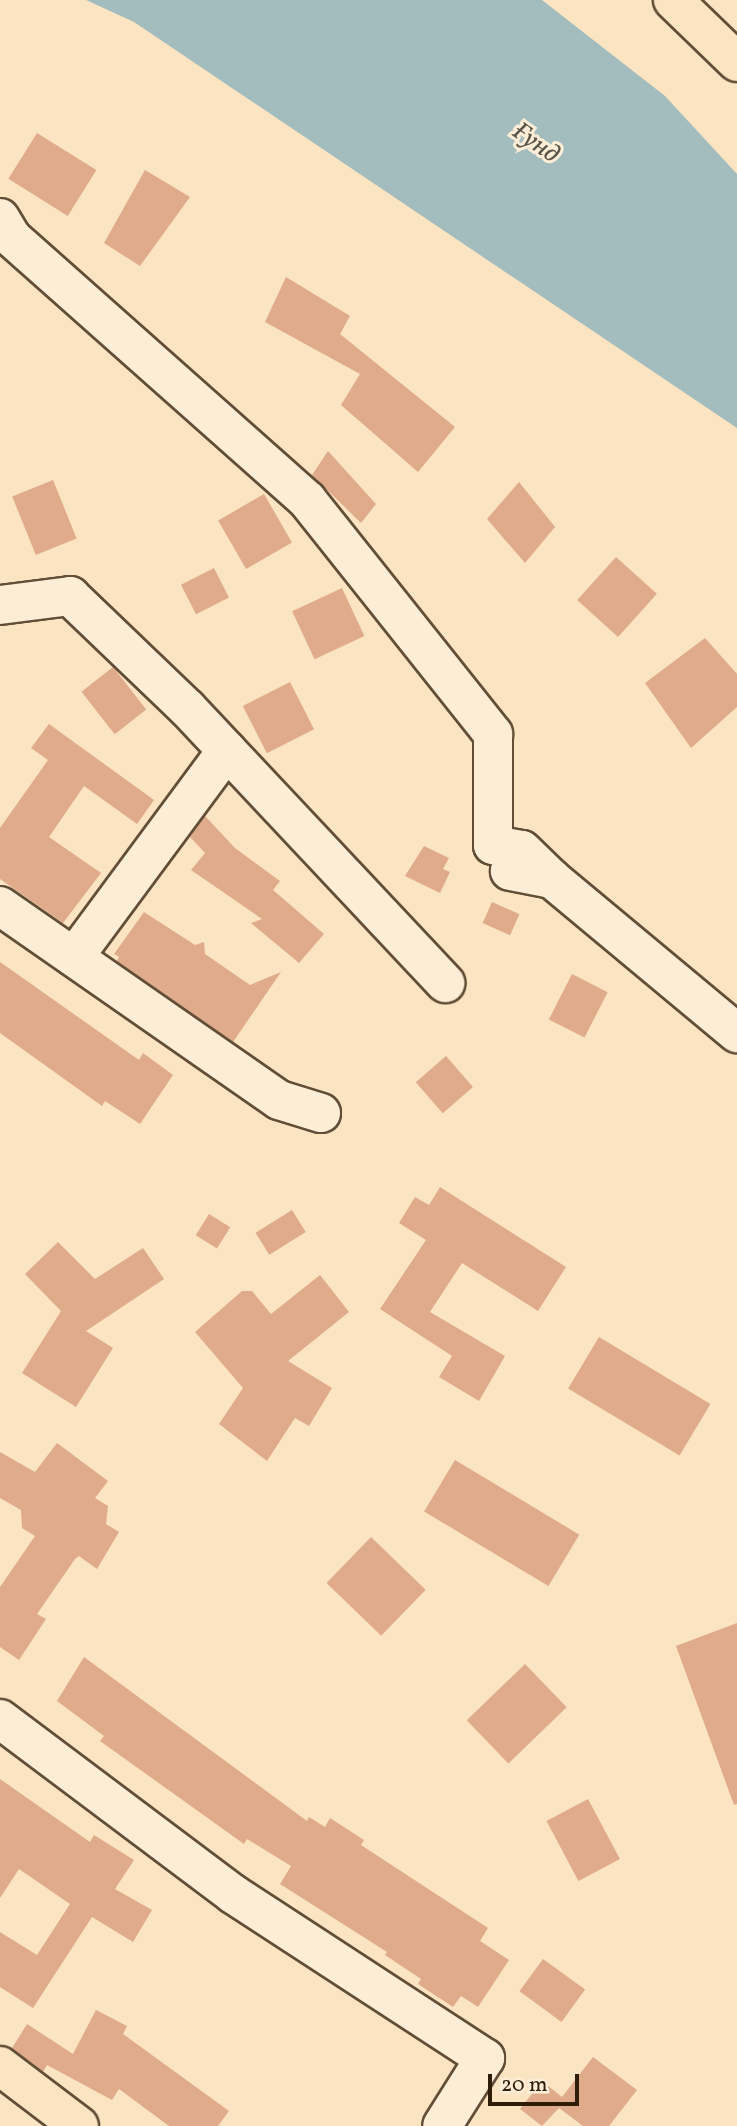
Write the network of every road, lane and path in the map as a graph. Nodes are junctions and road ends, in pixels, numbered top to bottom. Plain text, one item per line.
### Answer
1 (673, 0) edge
2 (737, 62) edge
3 (0, 218) edge
4 (0, 605) edge
5 (227, 750) junction
6 (510, 871) dead end
7 (552, 879) junction
8 (0, 906) edge
9 (74, 957) junction
10 (445, 984) dead end
11 (737, 1032) edge
12 (321, 1113) dead end
13 (0, 1719) edge
14 (0, 2066) edge
15 (79, 2126) edge
16 (442, 2126) edge

1 - 2 main road
3 - 7 street
4 - 5 street
5 - 9 street
5 - 10 street
6 - 7 street
7 - 11 street
8 - 9 street
9 - 12 street
13 - 16 street
14 - 15 main road

